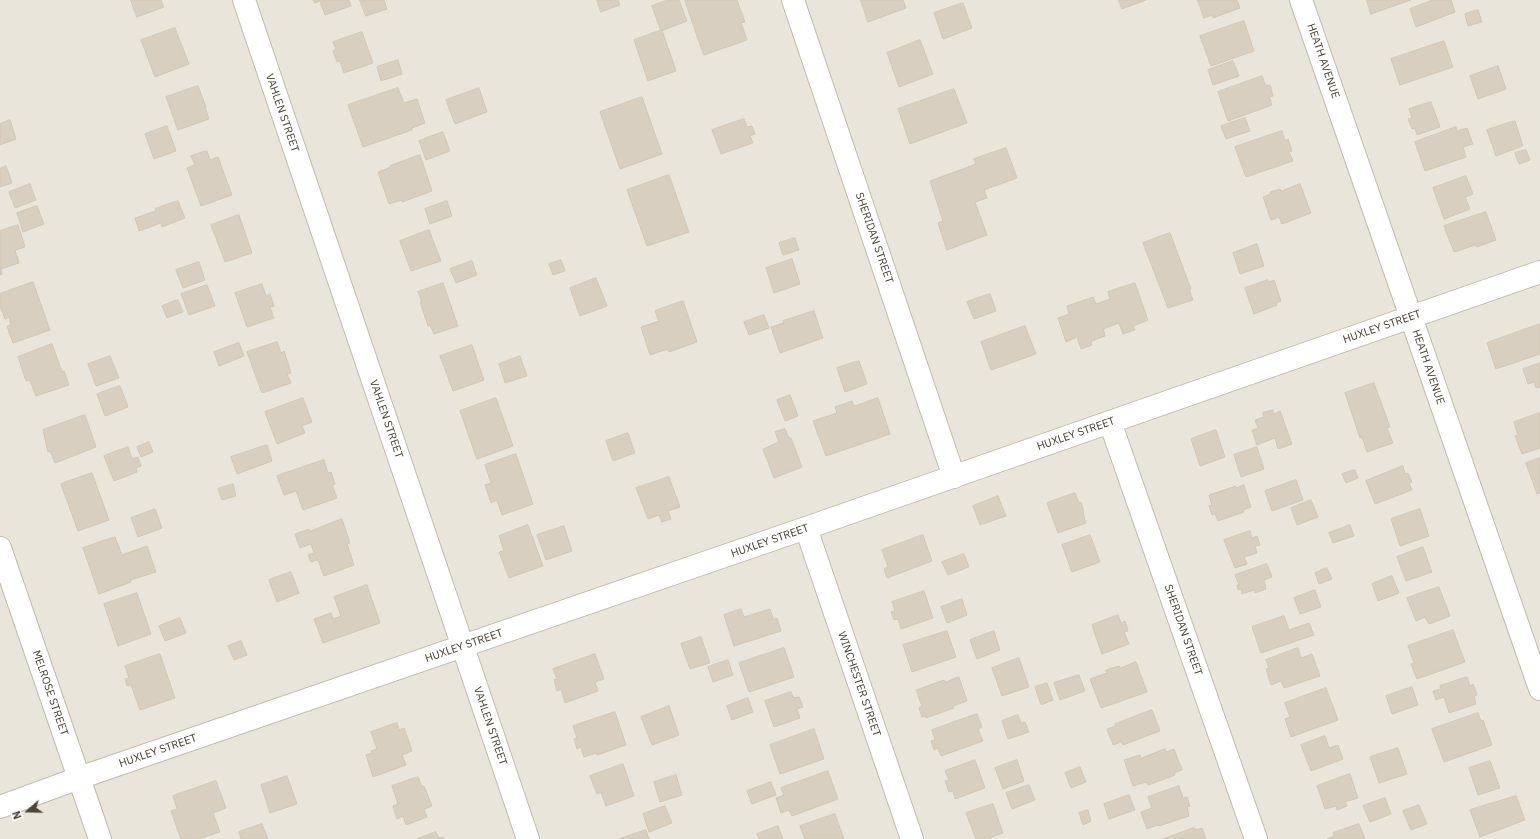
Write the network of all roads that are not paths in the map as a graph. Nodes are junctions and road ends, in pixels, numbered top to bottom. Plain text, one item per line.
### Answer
1 (244, 0) edge
2 (793, 0) edge
3 (1301, 0) edge
4 (1540, 272) edge
5 (1411, 317) junction
6 (1110, 422) junction
7 (954, 477) junction
8 (806, 528) junction
9 (0, 548) edge
10 (463, 646) junction
11 (1540, 689) edge
12 (79, 778) junction
13 (0, 807) edge
14 (100, 839) edge
15 (528, 839) edge
16 (912, 839) edge
17 (1256, 839) edge

1 - 10 street, VAHLEN STREET
2 - 7 street, SHERIDAN STREET
3 - 5 street, HEATH AVENUE
4 - 5 street, HUXLEY STREET
5 - 6 street, HUXLEY STREET
5 - 11 street, HEATH AVENUE
6 - 7 street, HUXLEY STREET
6 - 17 street, SHERIDAN STREET
7 - 8 street, HUXLEY STREET
8 - 10 street, HUXLEY STREET
8 - 16 street, WINCHESTER STREET
9 - 12 street, MELROSE STREET
10 - 12 street, HUXLEY STREET
10 - 15 street, VAHLEN STREET
12 - 13 street, HUXLEY STREET
12 - 14 street, MELROSE STREET

